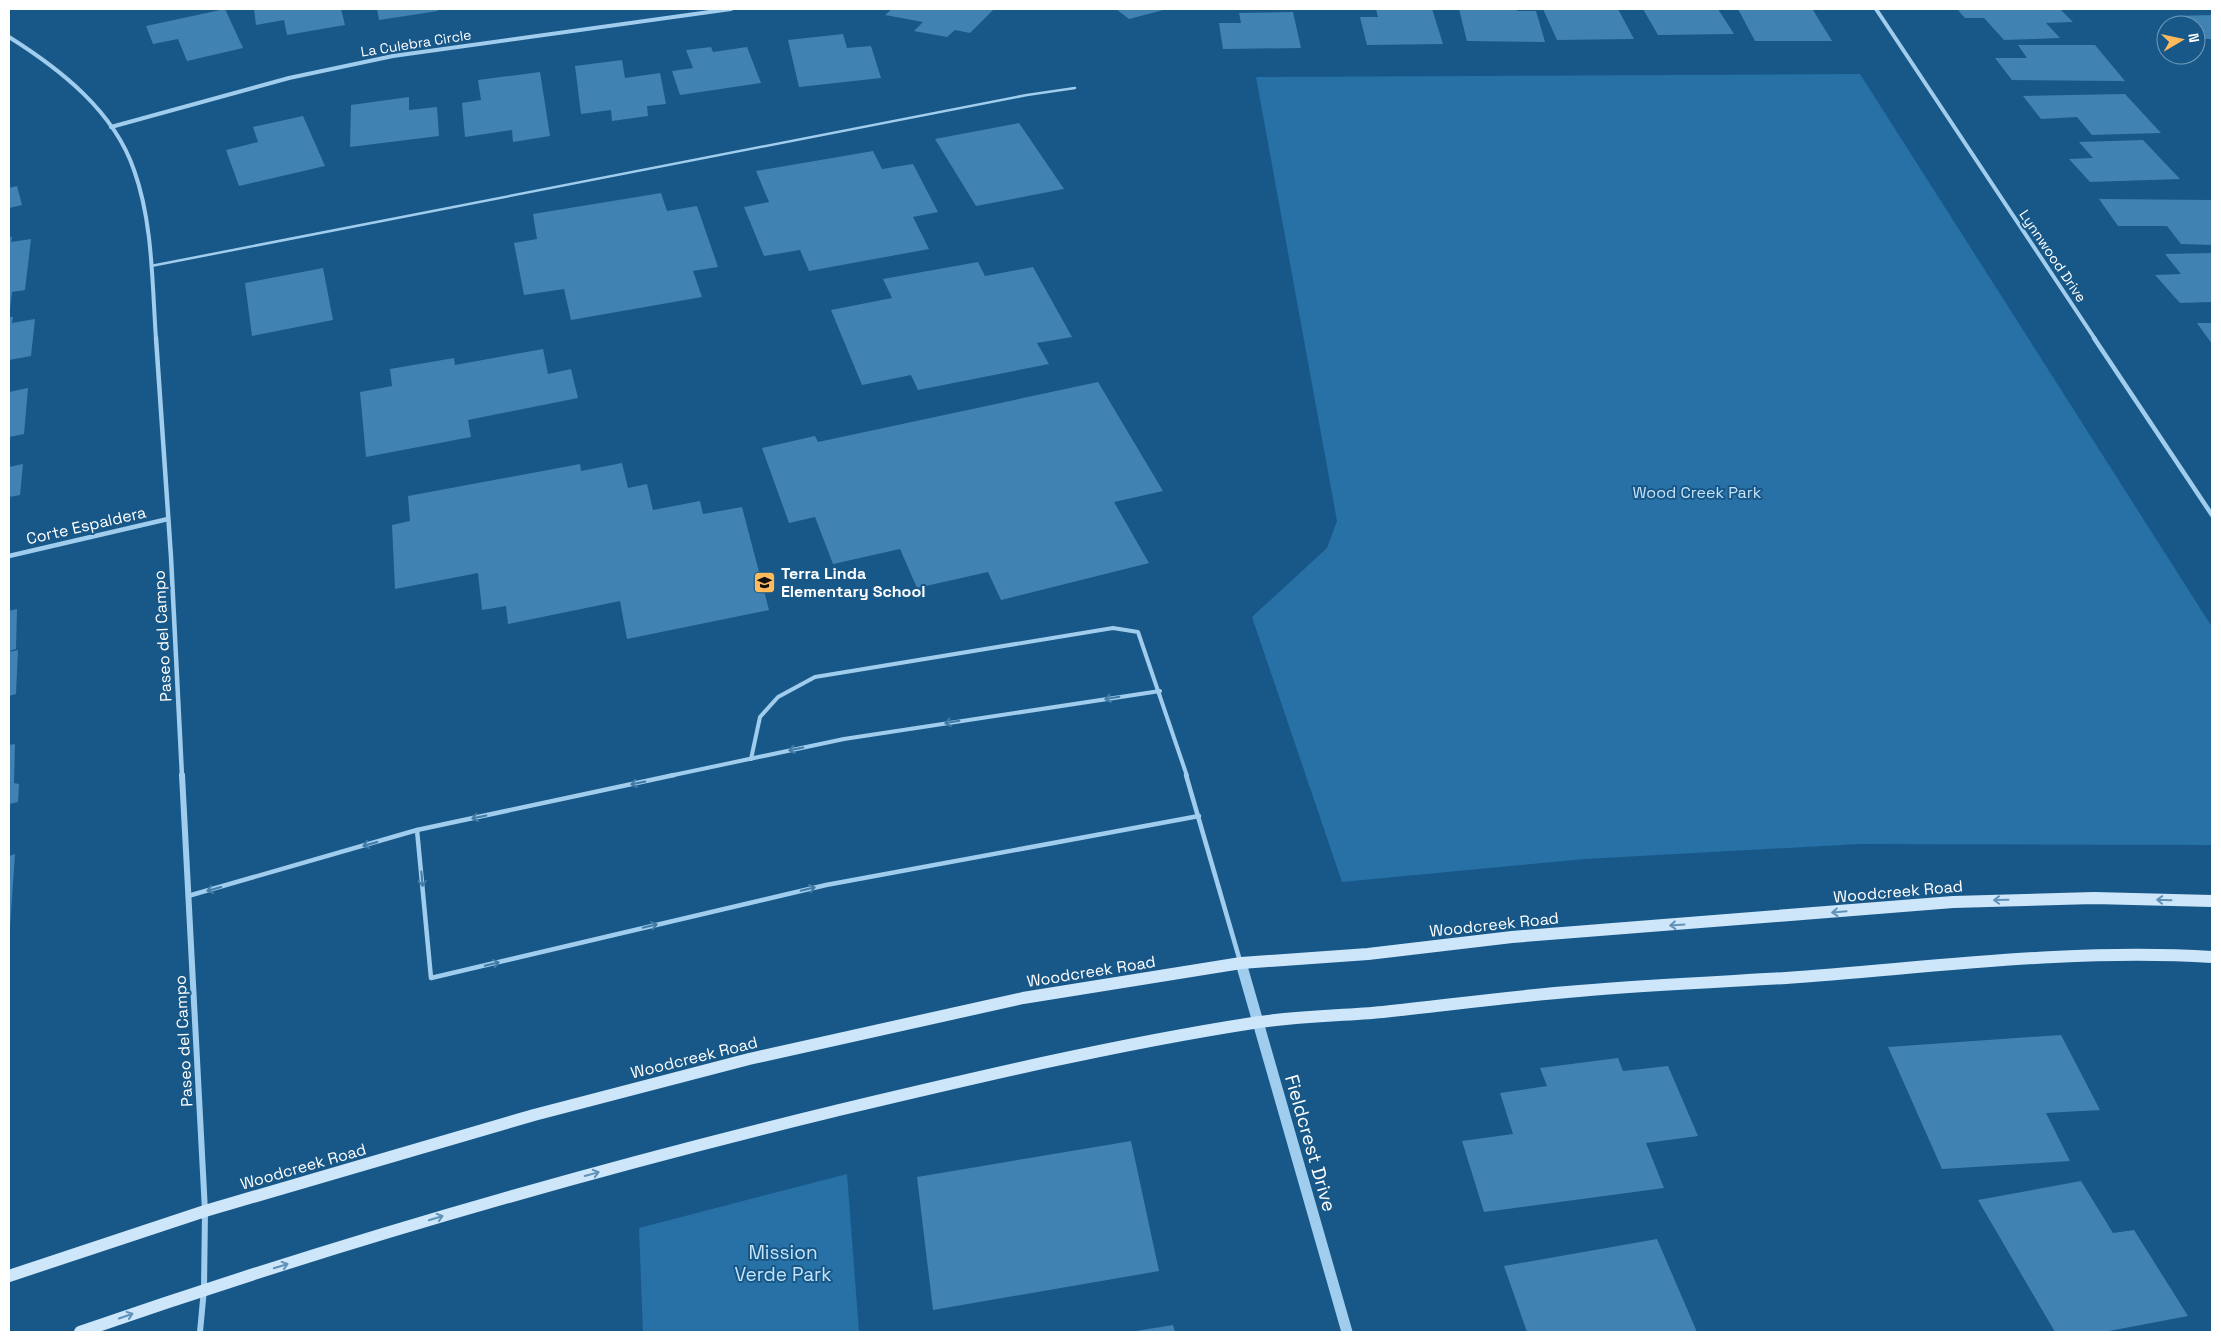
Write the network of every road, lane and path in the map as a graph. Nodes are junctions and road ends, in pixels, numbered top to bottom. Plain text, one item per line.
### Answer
1 (731, 9) edge
2 (1876, 9) edge
3 (9, 37) edge
4 (1075, 88) dead end
5 (111, 126) junction
6 (151, 266) junction
7 (2212, 515) edge
8 (168, 519) junction
9 (9, 556) edge
10 (1160, 691) junction
11 (751, 759) junction
12 (1199, 816) junction
13 (417, 830) junction
14 (188, 896) junction
15 (2212, 901) edge
16 (2212, 957) edge
17 (1241, 963) junction
18 (1259, 1022) junction
19 (205, 1211) junction
20 (9, 1276) edge
21 (204, 1289) junction
22 (80, 1332) edge
23 (200, 1332) edge
24 (1347, 1332) edge

1 - 5 street, La Culebra Circle
2 - 7 street, Lynnwood Drive
3 - 5 street, Paseo del Campo
4 - 6 lane
5 - 6 street, Paseo del Campo
6 - 8 street, Paseo del Campo
8 - 9 street, Corte Espaldera
8 - 14 street, Paseo del Campo
10 -> 11 lane
10 - 11 lane
10 - 12 lane
11 -> 13 lane
13 -> 12 lane
12 - 17 lane
13 -> 14 lane
14 - 19 street, Paseo del Campo
15 -> 17 main road, Woodcreek Road
16 - 18 main road
17 - 18 street, Fieldcrest Drive
17 - 19 main road, Woodcreek Road
21 -> 18 main road
18 - 24 street, Fieldcrest Drive
19 - 20 main road, Woodcreek Road
19 - 21 street, Paseo del Campo
22 -> 21 main road
21 - 23 street, Paseo del Campo

